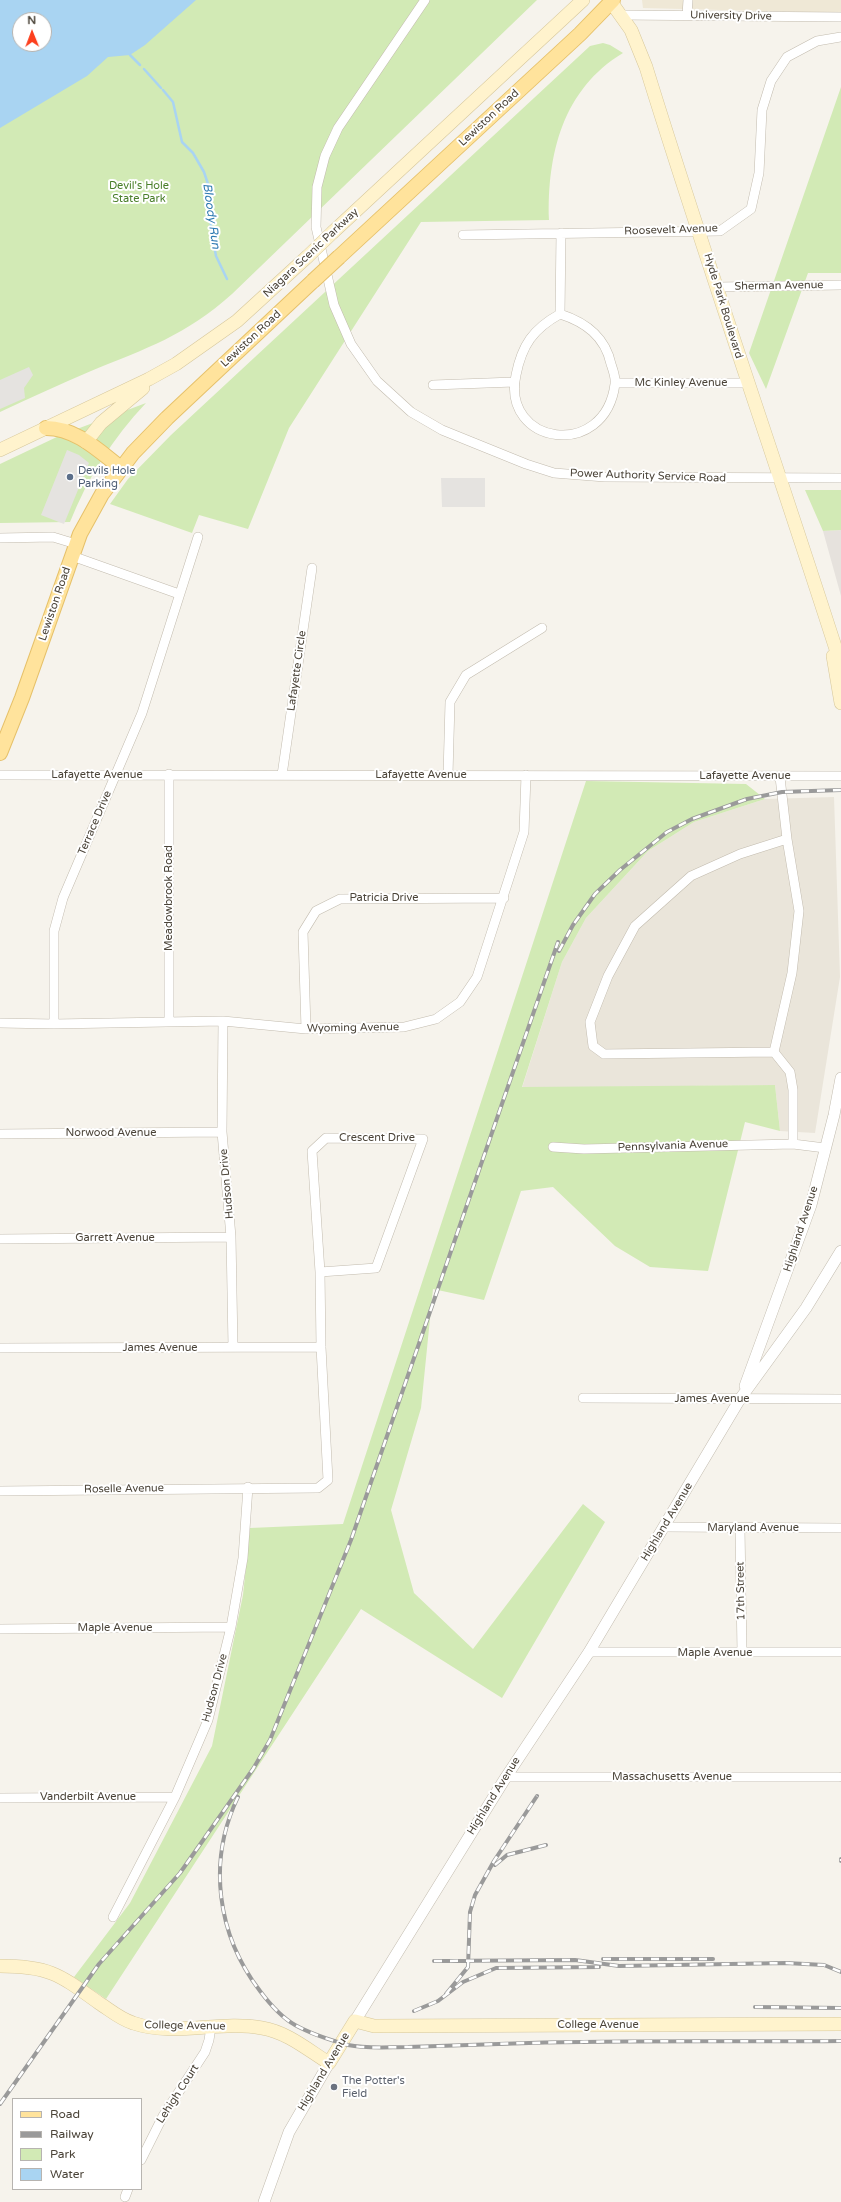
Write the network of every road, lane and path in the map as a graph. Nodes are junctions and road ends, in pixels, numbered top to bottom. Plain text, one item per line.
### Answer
1 (425, 0) edge
2 (583, 0) edge
3 (688, 0) edge
4 (612, 1) edge
5 (621, 15) junction
6 (688, 15) junction
7 (841, 17) edge
8 (841, 37) edge
9 (700, 232) junction
10 (561, 233) junction
11 (463, 235) dead end
12 (841, 285) edge
13 (718, 287) junction
14 (560, 314) junction
15 (164, 372) junction
16 (514, 382) junction
17 (616, 383) junction
18 (747, 383) junction
19 (433, 385) dead end
20 (46, 428) junction
21 (86, 442) junction
22 (0, 450) edge
23 (121, 468) junction
24 (841, 478) edge
25 (781, 479) junction
26 (198, 536) dead end
27 (0, 538) edge
28 (74, 550) junction
29 (312, 568) dead end
30 (179, 594) junction
31 (825, 615) junction
32 (542, 628) dead end
33 (841, 665) edge
34 (841, 703) edge
35 (0, 753) edge
36 (169, 774) junction
37 (0, 775) edge
38 (116, 775) junction
39 (282, 775) junction
40 (448, 775) junction
41 (526, 775) junction
42 (841, 776) edge
43 (780, 777) junction
44 (787, 840) junction
45 (504, 898) junction
46 (224, 1020) junction
47 (169, 1021) junction
48 (0, 1023) edge
49 (54, 1024) junction
50 (306, 1029) junction
51 (774, 1052) junction
52 (841, 1078) edge
53 (222, 1132) junction
54 (0, 1134) edge
55 (793, 1144) junction
56 (553, 1147) dead end
57 (825, 1148) junction
58 (231, 1237) junction
59 (0, 1239) edge
60 (841, 1251) edge
61 (320, 1272) junction
62 (233, 1347) junction
63 (321, 1347) junction
64 (0, 1348) edge
65 (583, 1398) dead end
66 (740, 1399) junction
67 (841, 1399) edge
68 (248, 1487) junction
69 (0, 1491) edge
70 (664, 1527) junction
71 (740, 1528) junction
72 (841, 1528) edge
73 (231, 1627) junction
74 (0, 1629) edge
75 (589, 1652) junction
76 (841, 1652) edge
77 (742, 1653) junction
78 (506, 1777) junction
79 (839, 1778) dead end
80 (175, 1797) junction
81 (0, 1798) edge
82 (113, 1917) dead end
83 (0, 1966) edge
84 (355, 2021) junction
85 (841, 2024) edge
86 (211, 2027) junction
87 (329, 2063) junction
88 (142, 2158) edge
89 (264, 2202) edge

1 - 25 street, Power Authority Service Road
2 - 15 main road, Niagara Scenic Parkway, bridge
3 - 6 street
4 - 5 main road, Hyde Park Boulevard
4 - 23 main road, Lewiston Road, bridge
5 - 6 street, University Drive
5 - 9 main road, Hyde Park Boulevard
6 - 7 street, University Drive
8 - 9 street, Roosevelt Avenue
9 - 10 street, Roosevelt Avenue
9 - 13 main road, Hyde Park Boulevard
10 - 11 street, Roosevelt Avenue
10 - 14 street
12 - 13 street, Sherman Avenue
13 - 18 main road, Hyde Park Boulevard
14 - 16 street
14 - 17 street
15 - 20 main road, Niagara Scenic Parkway
15 - 21 main road
16 - 17 street
16 - 19 street
17 - 18 street, Mc Kinley Avenue
18 - 25 main road, Hyde Park Boulevard
20 - 21 main road
20 - 22 main road, Niagara Scenic Parkway
21 - 23 main road
23 - 28 main road, Lewiston Road
24 - 25 street, Power Authority Service Road
25 - 31 main road, Hyde Park Boulevard
26 - 30 street, Terrace Drive
27 - 28 street
28 - 30 street
28 - 35 main road, Lewiston Road
29 - 39 street, Lafayette Circle
30 - 38 street, Terrace Drive
31 - 33 main road, Hyde Park Boulevard
31 - 34 main road, Hyde Park Boulevard
32 - 40 street
36 - 38 street, Lafayette Avenue
36 - 39 street, Lafayette Avenue
36 - 47 street, Meadowbrook Road
37 - 38 street, Lafayette Avenue
38 - 49 street, Terrace Drive
39 - 40 street, Lafayette Avenue
40 - 41 street, Lafayette Avenue
41 - 43 street, Lafayette Avenue
41 - 45 street, Wyoming Avenue
42 - 43 street, Lafayette Avenue
43 - 44 street
44 - 51 street
44 - 51 street
45 - 50 street, Wyoming Avenue
45 - 50 street, Patricia Drive
46 - 47 street, Wyoming Avenue
46 - 50 street, Wyoming Avenue
46 - 53 street, Hudson Drive
47 - 49 street, Wyoming Avenue
48 - 49 street, Wyoming Avenue
51 - 55 street
52 - 57 street, Highland Avenue
53 - 54 street, Norwood Avenue
53 - 58 street, Hudson Drive
55 - 56 street, Pennsylvania Avenue
55 - 57 street, Pennsylvania Avenue
57 - 66 street, Highland Avenue
58 - 59 street, Garrett Avenue
58 - 62 street, Hudson Drive
60 - 66 street, Highland Avenue
61 - 61 street, Crescent Drive
61 - 63 street, Crescent Drive
62 - 63 street, James Avenue
62 - 64 street, James Avenue
63 - 68 street, Crescent Drive
65 - 66 street, James Avenue
66 - 67 street, James Avenue
66 - 70 street, Highland Avenue
68 - 69 street, Roselle Avenue
68 - 73 street, Hudson Drive
70 - 71 street, Maryland Avenue
70 - 75 street, Highland Avenue
71 - 72 street, Maryland Avenue
71 - 77 street, 17th Street
73 - 74 street, Maple Avenue
73 - 80 street, Hudson Drive
75 - 77 street, Maple Avenue
75 - 78 street, Highland Avenue
76 - 77 street, Maple Avenue
78 - 79 street, Massachusetts Avenue
78 - 84 street, Highland Avenue
80 - 81 street, Vanderbilt Avenue
80 - 82 street, Hudson Drive
83 - 86 main road, College Avenue
84 - 85 main road, College Avenue
84 - 87 main road, Highland Avenue
86 - 87 main road, College Avenue
86 - 88 street, Lehigh Court
87 - 89 street, Highland Avenue

